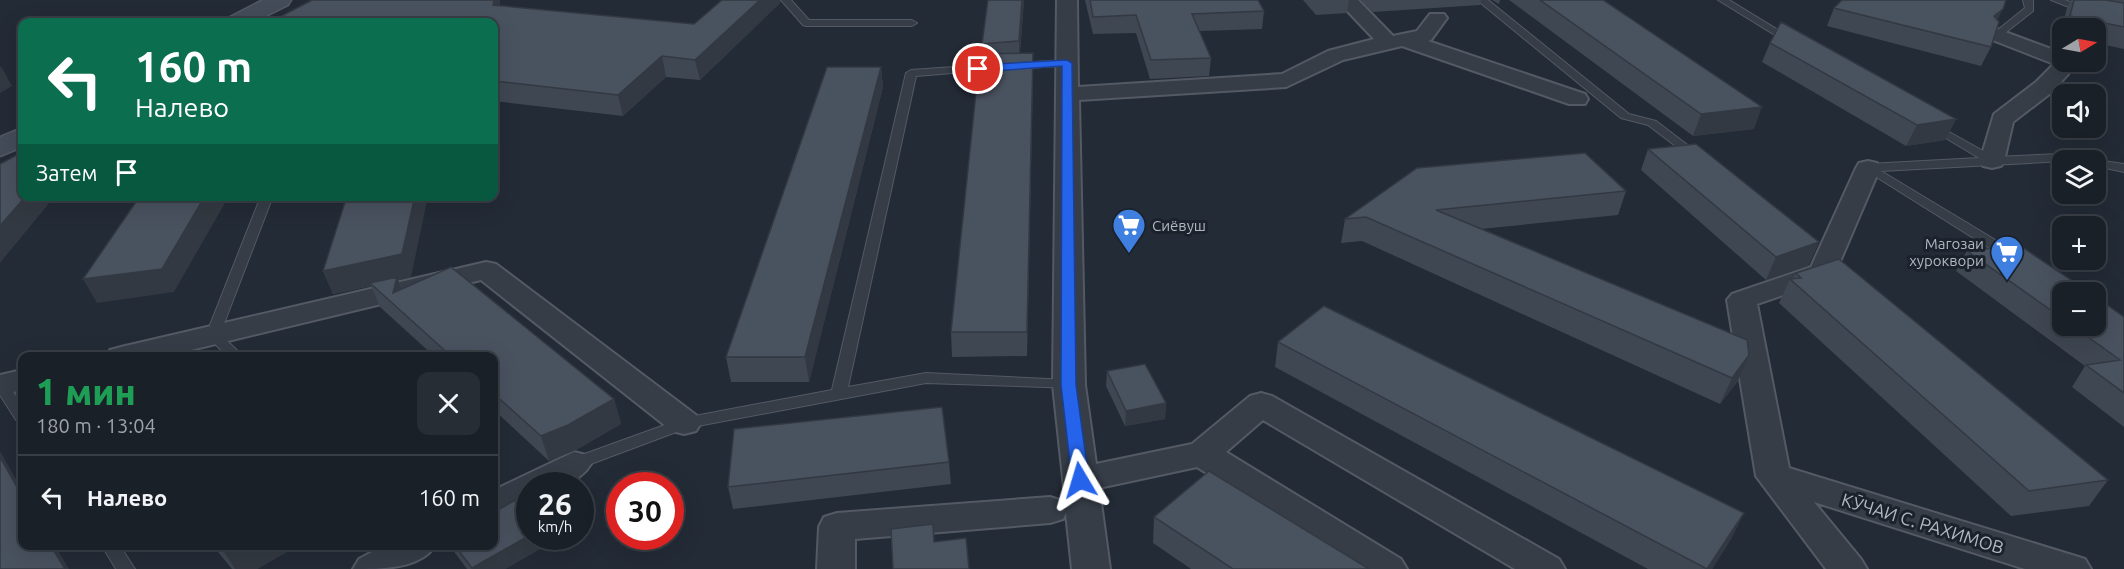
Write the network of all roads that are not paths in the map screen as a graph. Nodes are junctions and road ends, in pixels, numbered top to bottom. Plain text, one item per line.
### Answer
1 (280, 0) edge
2 (786, 0) edge
3 (1067, 0) edge
4 (1347, 0) edge
5 (1482, 0) edge
6 (1723, 0) edge
7 (2028, 0) edge
8 (2056, 0) edge
9 (2096, 14) edge
10 (246, 18) edge
11 (1437, 18) dead end
12 (912, 22) dead end
13 (1996, 35) joint
14 (1396, 42) junction
15 (1803, 48) edge
16 (2052, 56) edge
17 (1067, 63) junction
18 (2058, 72) edge
19 (1067, 93) junction
20 (1577, 99) dead end
21 (1922, 119) edge
22 (18, 138) edge
23 (0, 147) edge
24 (2052, 157) edge
25 (1701, 160) edge
26 (1992, 161) junction
27 (2106, 165) edge
28 (1868, 168) junction
29 (2124, 168) edge
30 (265, 201) edge
31 (2022, 261) edge
32 (213, 335) junction
33 (142, 352) edge
34 (232, 352) edge
35 (8, 383) edge
36 (1069, 385) junction
37 (839, 394) junction
38 (18, 407) edge
39 (684, 423) junction
40 (1202, 454) junction
41 (574, 464) joint
42 (558, 472) edge
43 (1773, 477) junction
44 (1080, 480) junction
45 (516, 494) edge
46 (498, 504) edge
47 (1050, 510) dead end
48 (114, 550) edge
49 (408, 550) edge
50 (126, 569) edge
51 (372, 569) edge
52 (836, 569) edge
53 (1091, 569) edge
54 (1388, 569) edge
55 (1546, 569) edge
56 (1848, 569) edge
57 (2072, 569) edge

1 - 10 main road
2 - 12 lane
3 - 17 street
4 - 14 street
5 - 25 lane
6 - 15 lane
7 - 13 lane
8 - 9 lane
11 - 14 street
13 - 16 street
14 - 19 street
14 - 20 street
17 - 19 street
17 - 37 lane
18 - 26 street
19 - 36 street
21 - 26 lane
22 - 23 main road
24 - 26 lane
26 - 28 lane
27 - 29 lane
28 - 31 lane
28 - 43 street
30 - 32 lane
32 - 33 street
32 - 34 lane
32 - 39 street
35 - 38 lane
36 - 37 lane
36 - 44 street
37 - 39 lane
39 - 41 lane
40 - 44 street
40 - 54 street
40 - 55 street
41 - 42 street
43 - 56 street
43 - 57 street, КӮЧАИ С. РАХИМОВ
44 - 53 street
45 - 46 street
47 - 52 street
48 - 50 lane
49 - 51 street

